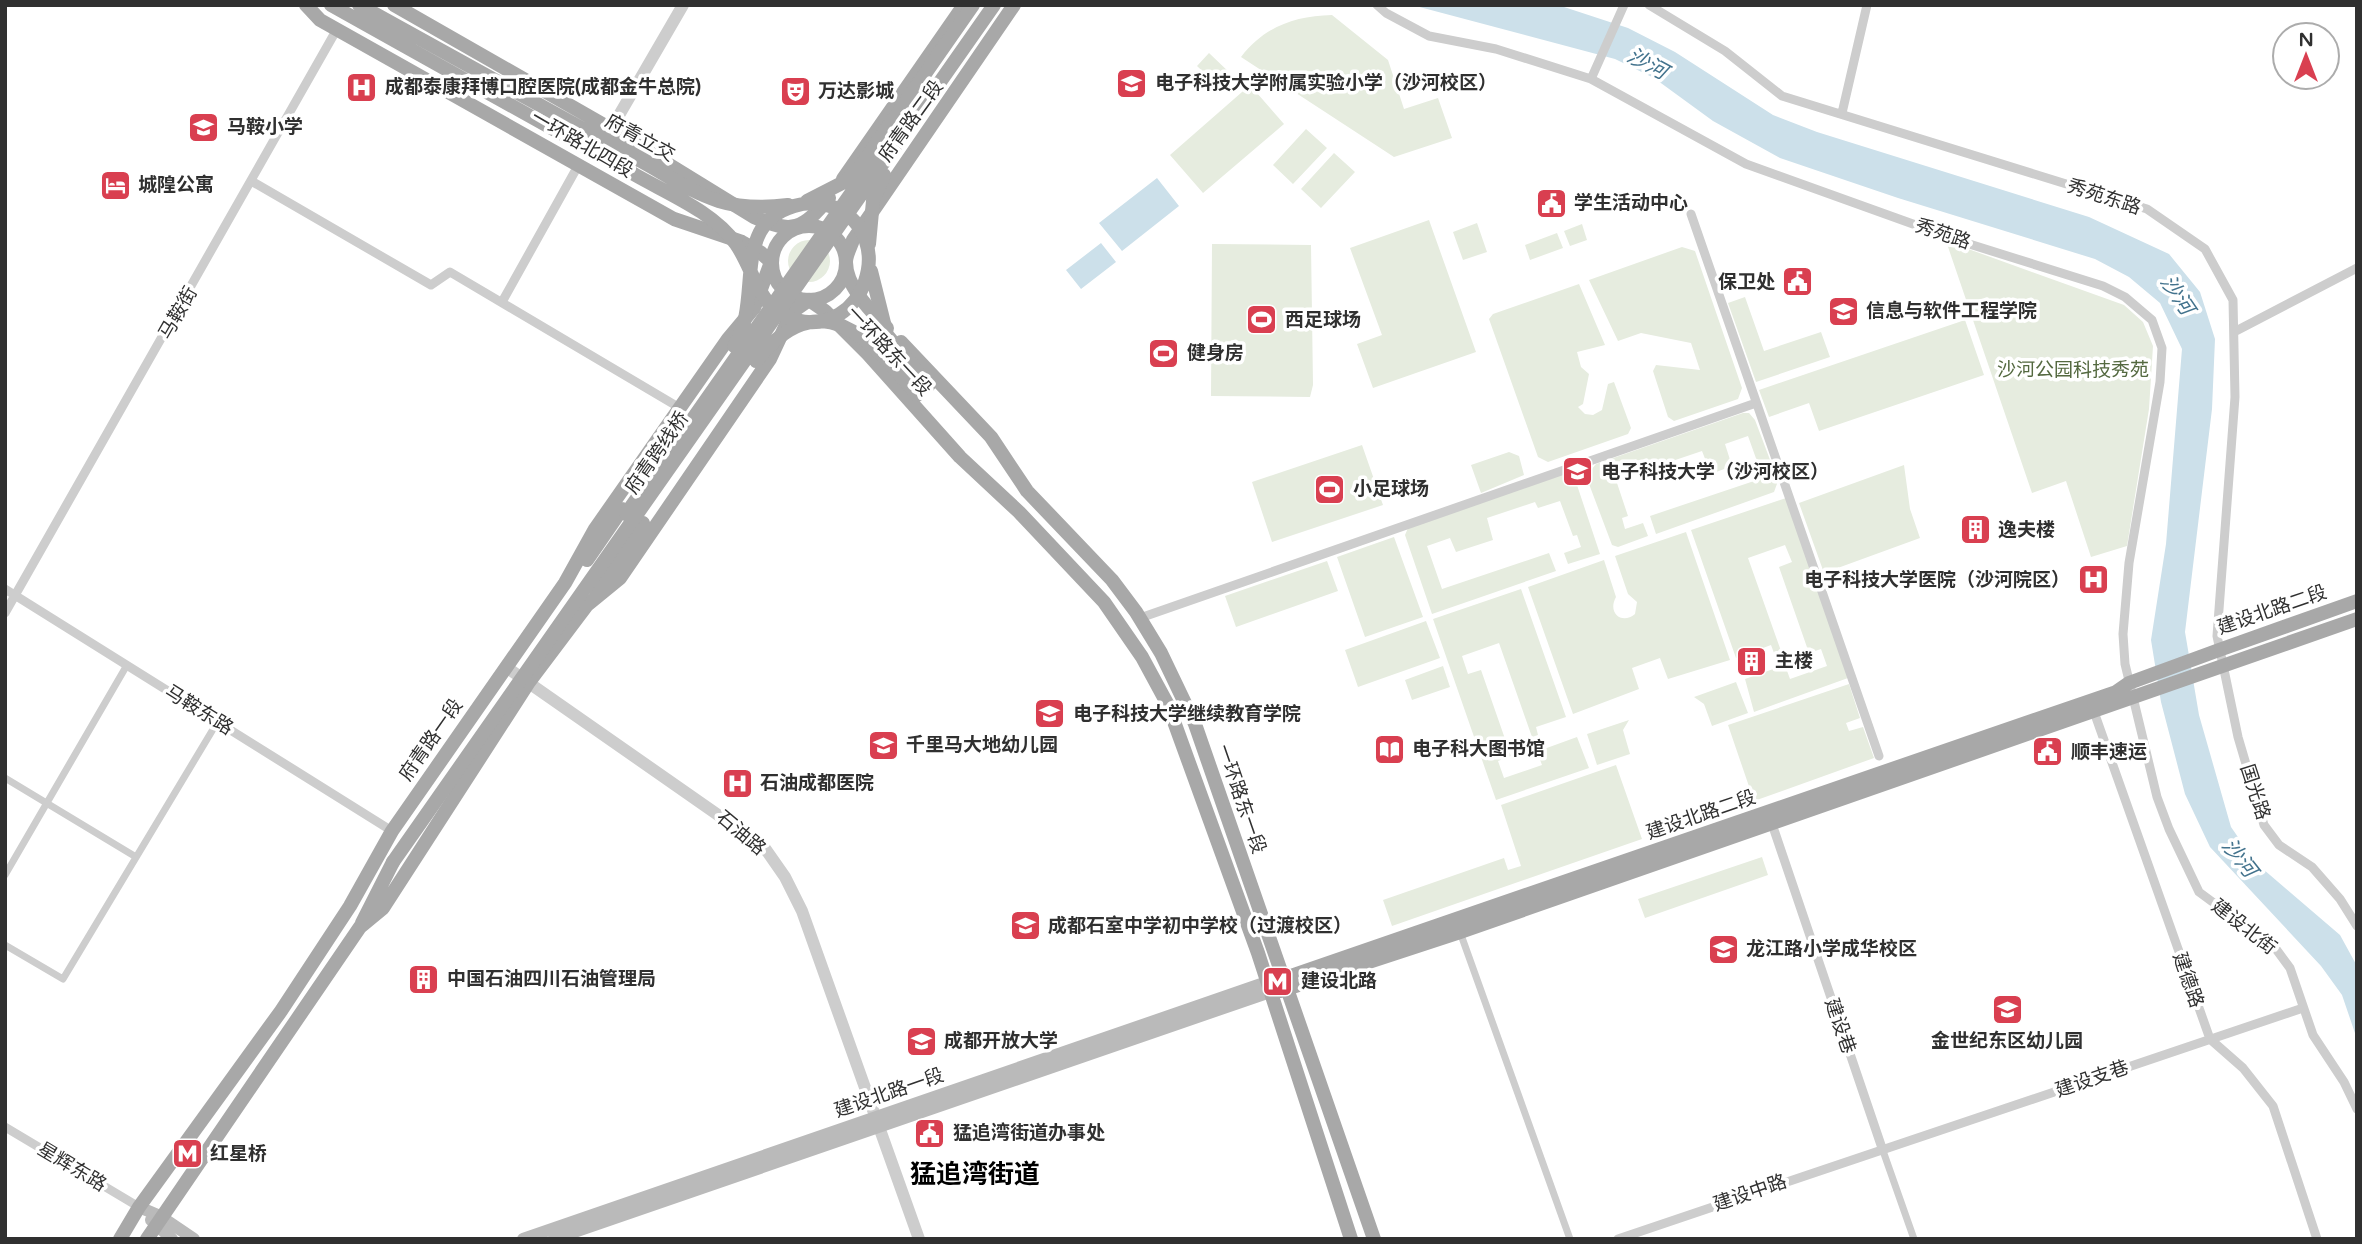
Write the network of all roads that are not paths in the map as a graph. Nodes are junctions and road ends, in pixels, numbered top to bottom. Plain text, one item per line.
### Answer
1 (306, 5) edge
2 (331, 5) edge
3 (359, 5) edge
4 (394, 5) edge
5 (683, 5) edge
6 (964, 5) edge
7 (973, 5) edge
8 (983, 5) edge
9 (1005, 5) edge
10 (1014, 5) edge
11 (1377, 5) edge
12 (1624, 5) edge
13 (1648, 5) edge
14 (1867, 5) edge
15 (995, 12) edge
16 (337, 29) junction
17 (1591, 79) junction
18 (1842, 113) junction
19 (611, 129) junction
20 (579, 164) junction
21 (253, 182) junction
22 (802, 203) junction
23 (1691, 214) dead end
24 (799, 227) junction
25 (771, 262) junction
26 (846, 262) junction
27 (870, 265) junction
28 (2357, 268) edge
29 (751, 272) junction
30 (808, 300) junction
31 (502, 302) junction
32 (815, 322) junction
33 (2234, 332) junction
34 (1756, 402) junction
35 (680, 408) junction
36 (1027, 491) junction
37 (1019, 512) junction
38 (565, 583) junction
39 (5, 589) edge
40 (16, 595) junction
41 (2357, 601) edge
42 (587, 605) junction
43 (5, 613) edge
44 (1140, 618) junction
45 (2357, 619) edge
46 (2218, 650) junction
47 (127, 665) junction
48 (2222, 666) junction
49 (506, 667) junction
50 (530, 682) junction
51 (2129, 683) junction
52 (2133, 700) junction
53 (2092, 707) junction
54 (218, 721) junction
55 (1879, 756) dead end
56 (5, 778) edge
57 (47, 803) junction
58 (1770, 818) junction
59 (392, 831) junction
60 (136, 857) junction
61 (390, 859) junction
62 (5, 875) edge
63 (350, 906) junction
64 (1265, 926) junction
65 (2357, 926) edge
66 (360, 928) junction
67 (1250, 931) junction
68 (1460, 932) junction
69 (5, 944) edge
70 (1286, 985) junction
71 (1269, 987) junction
72 (2303, 1008) junction
73 (2210, 1039) junction
74 (2357, 1109) edge
75 (878, 1124) junction
76 (5, 1127) edge
77 (1882, 1148) junction
78 (139, 1207) junction
79 (158, 1220) junction
80 (120, 1239) edge
81 (148, 1239) edge
82 (172, 1239) edge
83 (194, 1239) edge
84 (523, 1239) edge
85 (554, 1239) edge
86 (919, 1239) edge
87 (1351, 1239) edge
88 (1374, 1239) edge
89 (1570, 1239) edge
90 (1618, 1239) edge
91 (1914, 1239) edge
92 (2317, 1239) edge

1 - 16 main road, 一环路北四段
2 - 29 main road, 府青立交, bridge
3 - 22 main road, 府青立交, bridge
4 - 19 main road, 一环路北四段
5 - 19 street
6 - 24 main road, 府青路二段
7 - 22 main road, 府青立交, bridge
8 - 61 main road, 府青跨线桥, bridge
9 - 15 main road
10 - 26 main road, 府青路二段
11 - 17 street, 秀苑路
12 - 17 street
13 - 18 street, 秀苑东路
14 - 18 street
15 - 27 main road, bridge
15 - 61 main road, 府青跨线桥, bridge
16 - 20 main road, 一环路北四段
16 - 21 street, 马鞍街
17 - 51 street, 秀苑路
18 - 33 street, 秀苑东路
19 - 24 main road, 一环路北四段
20 - 25 main road, 一环路北四段
20 - 31 street
21 - 31 street
21 - 40 street, 马鞍街
22 - 27 main road, 府青立交, bridge
22 - 29 main road, 府青立交, bridge
23 - 34 street
24 - 25 main road
24 - 26 main road
25 - 30 main road
25 - 35 main road, 府青路一段
26 - 30 main road
26 - 36 main road, 一环路东一段
27 - 32 main road, 府青立交, bridge
27 - 36 main road, bridge
28 - 33 street
29 - 32 main road, 府青立交, bridge
29 - 38 main road, 府青立交, bridge
30 - 37 main road, 一环路东一段
30 - 42 main road
31 - 35 street
32 - 37 main road, 府青立交, bridge
32 - 42 main road, 府青立交, bridge
33 - 46 street, 秀苑东路
34 - 44 street
34 - 55 street
35 - 38 main road, 府青路一段
36 - 44 main road, 一环路东一段
37 - 67 main road, 一环路东一段
38 - 49 main road, 府青路一段
39 - 40 street, 马鞍东路
40 - 43 street, 马鞍街
40 - 47 street, 马鞍东路
41 - 46 main road, 建设北路二段
42 - 50 main road
44 - 64 main road, 一环路东一段
45 - 48 main road, 建设北路二段
46 - 48 street, 秀苑东路
46 - 51 main road, 建设北路二段
47 - 54 street, 马鞍东路
47 - 57 street
48 - 52 main road, 建设北路二段
48 - 65 street, 国光路
49 - 50 street, 石油路
49 - 59 main road, 府青路一段
50 - 66 main road
50 - 75 street, 石油路
51 - 52 street, 秀苑路
51 - 53 main road, 建设北路二段
52 - 53 main road, 建设北路二段
52 - 72 street, 建设北街
53 - 58 main road, 建设北路二段
53 - 73 street, 建德路
54 - 59 street, 马鞍东路
54 - 60 street
56 - 57 street
57 - 60 street
57 - 62 street
58 - 68 main road, 建设北路二段
58 - 70 main road, 建设北路二段
58 - 77 street, 建设巷
59 - 63 main road, 府青路一段
60 - 69 street
61 - 63 main road, 府青跨线桥
61 - 66 main road, 府青跨线桥
63 - 78 main road, 府青路一段
64 - 67 main road
64 - 70 main road, 一环路东一段
66 - 79 main road
67 - 71 main road, 一环路东一段
68 - 70 main road, 建设北路二段
68 - 89 street
70 - 71 main road, 建设北路二段
70 - 88 main road, 一环路东一段
71 - 75 main road, 建设北路一段
71 - 87 main road, 一环路东一段
72 - 73 street, 建设支巷
72 - 74 street, 建设北街
73 - 77 street, 建设支巷
73 - 92 street, 建德路
75 - 84 main road, 建设北路一段
75 - 85 main road, 建设北路一段
75 - 86 street, 石油路
76 - 78 street, 星辉东路
77 - 90 street, 建设中路
77 - 91 street, 建设巷
78 - 79 main road
78 - 80 main road, 府青路一段
79 - 81 main road
79 - 82 main road
79 - 83 main road

